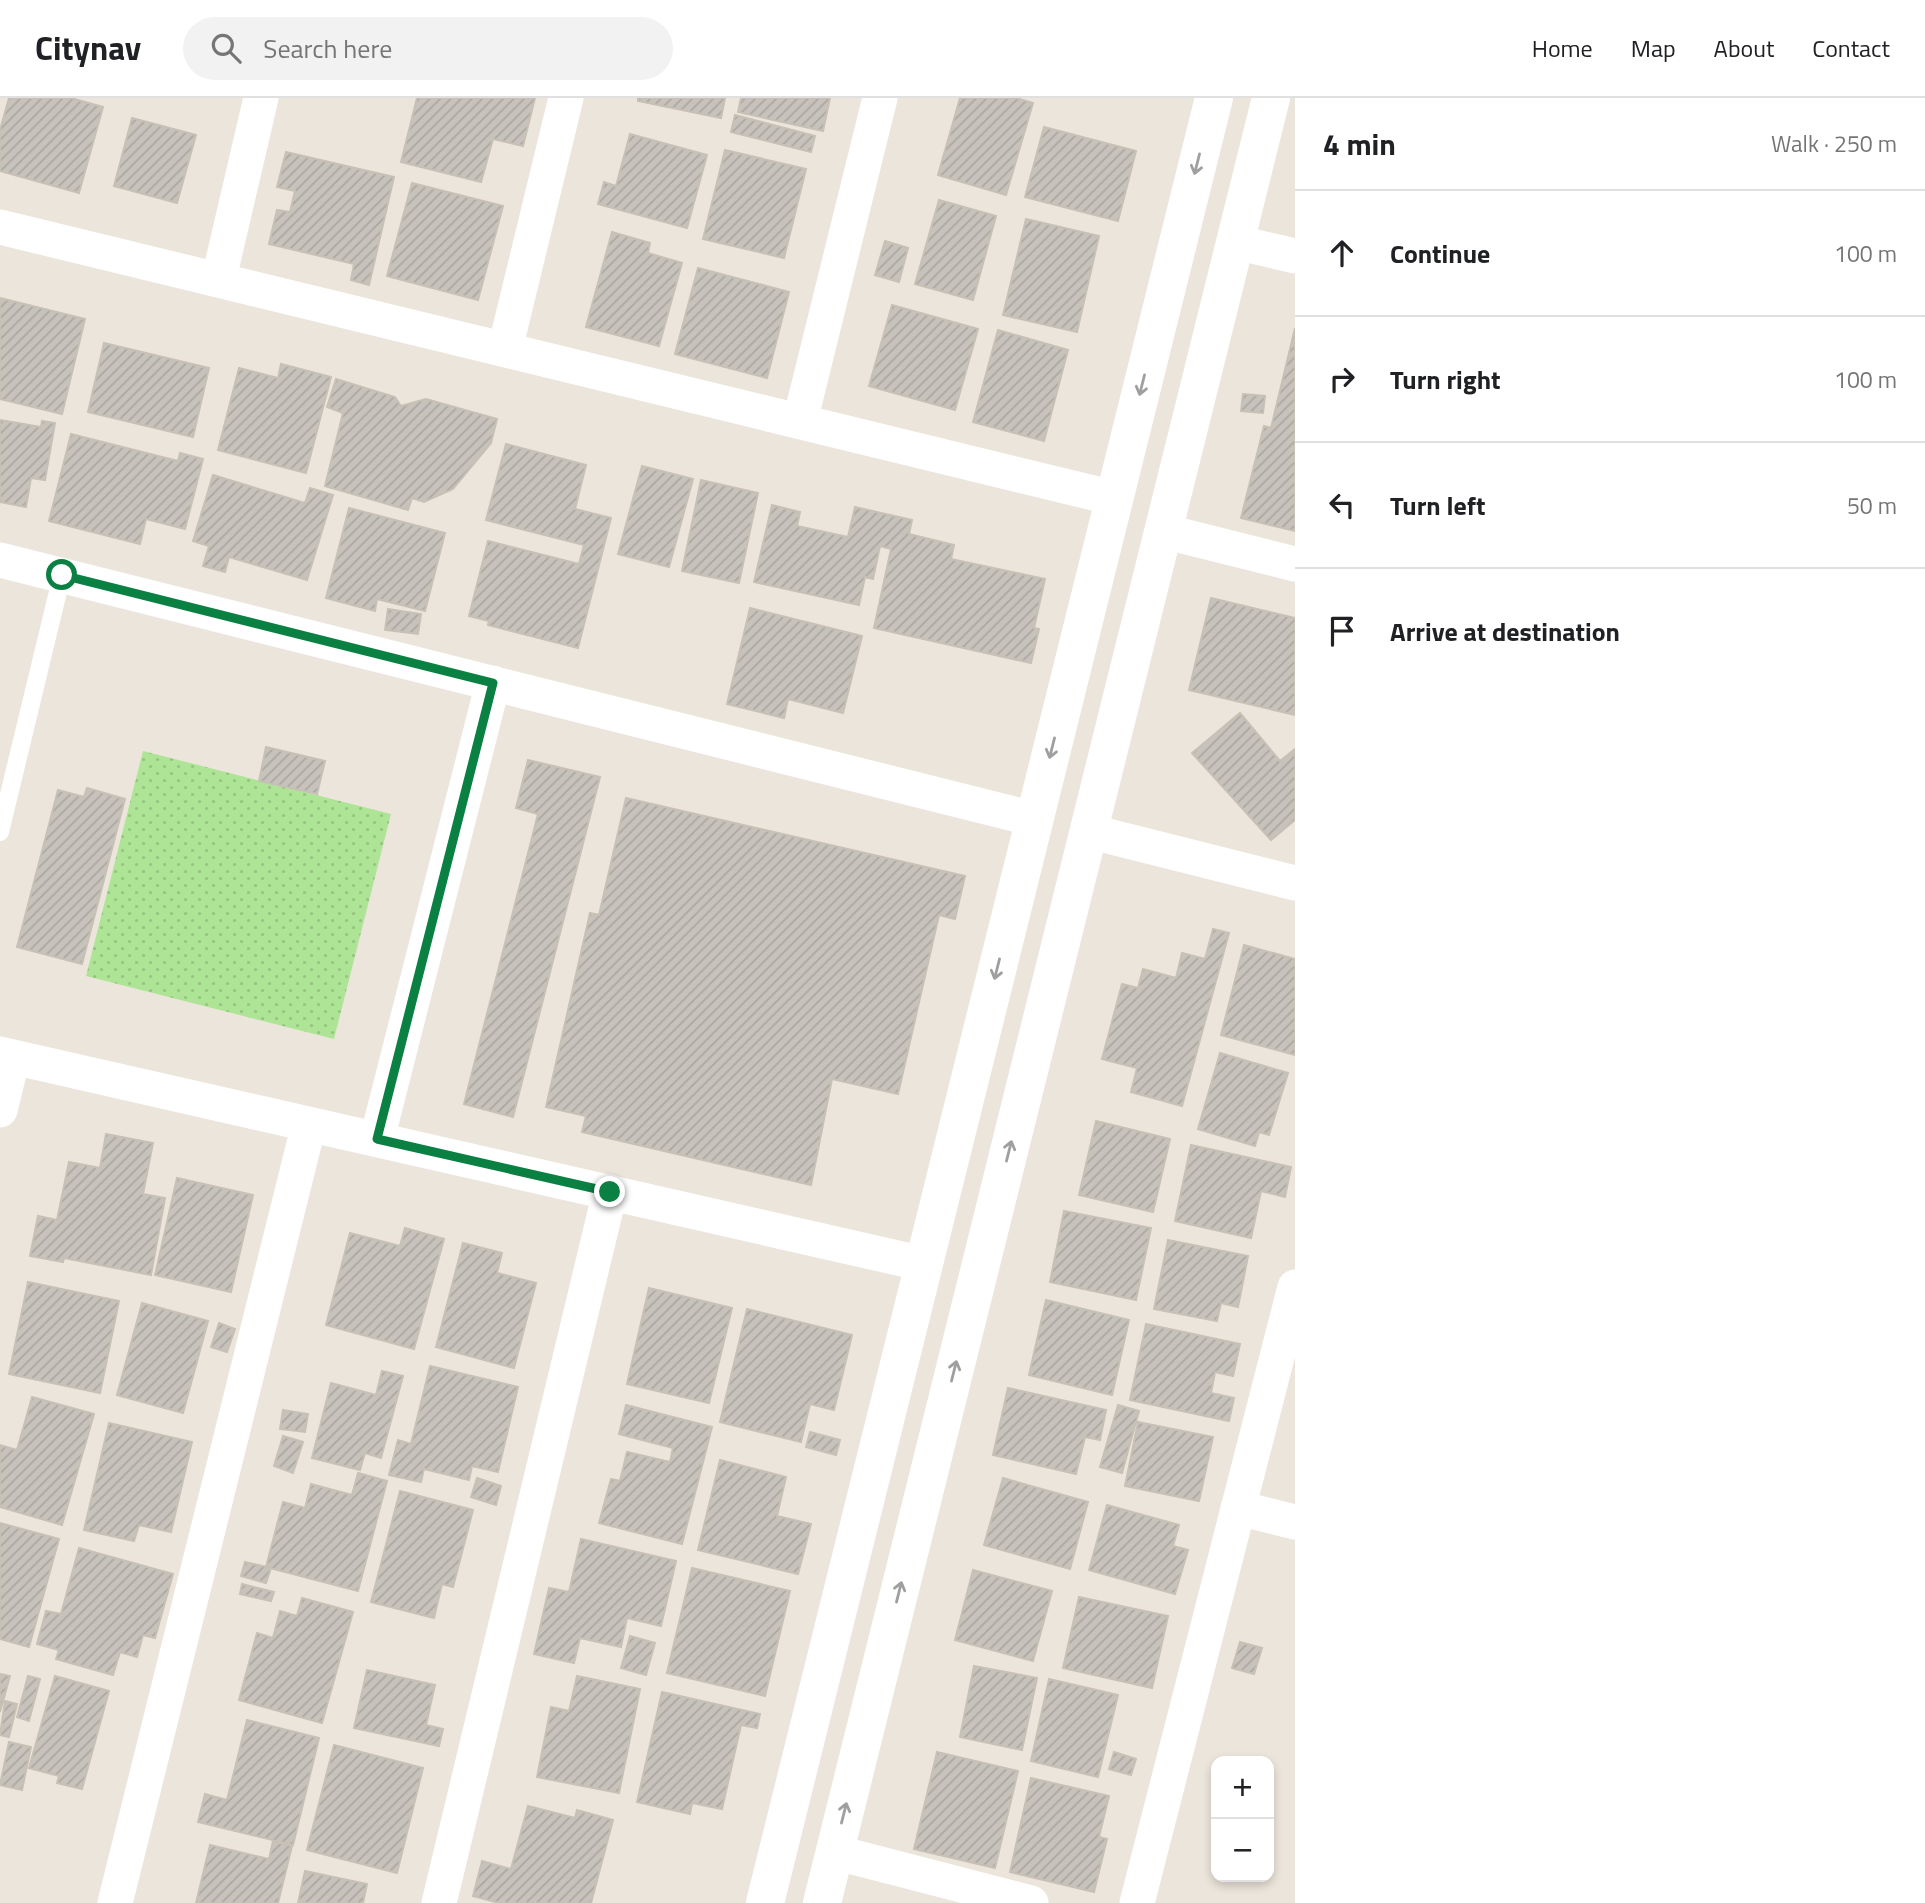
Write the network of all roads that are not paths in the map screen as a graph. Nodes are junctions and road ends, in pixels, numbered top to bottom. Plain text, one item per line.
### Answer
1 (261, 98) edge
2 (566, 98) edge
3 (880, 98) edge
4 (1214, 98) edge
5 (1271, 98) edge
6 (0, 227) edge
7 (1235, 242) junction
8 (1295, 256) edge
9 (219, 278) junction
10 (505, 349) junction
11 (800, 421) junction
12 (1114, 498) junction
13 (1163, 531) junction
14 (0, 560) edge
15 (1295, 564) edge
16 (62, 575) junction
17 (1081, 631) junction
18 (493, 683) junction
19 (1034, 819) junction
20 (1088, 831) junction
21 (0, 832) edge
22 (1295, 883) edge
23 (6, 1055) edge
24 (0, 1110) edge
25 (309, 1124) junction
26 (377, 1139) junction
27 (610, 1192) junction
28 (924, 1264) junction
29 (1295, 1287) edge
30 (1238, 1508) junction
31 (1295, 1522) edge
32 (834, 1852) junction
33 (115, 1903) edge
34 (439, 1903) edge
35 (765, 1903) edge
36 (822, 1903) edge
37 (1031, 1903) edge
38 (1137, 1903) edge

1 - 9 street
2 - 10 street
3 - 11 street
4 -> 12 street
5 - 7 street
6 - 9 street
7 - 8 street
7 - 13 street
9 - 10 street
10 - 11 street
11 - 12 street
12 - 17 street
13 - 15 street
13 - 20 street
14 - 16 street
16 - 18 street
16 - 21 lane
17 -> 19 street
17 - 20 street
18 - 19 street
18 - 26 street
19 -> 28 street
20 - 22 street
32 -> 20 street
23 - 24 street
23 - 25 street
25 - 26 street
25 - 33 street
26 - 27 street
27 - 28 street
27 - 34 street
28 - 35 street
29 - 30 street
30 - 31 street
30 - 38 street
32 - 36 street
32 - 37 street

